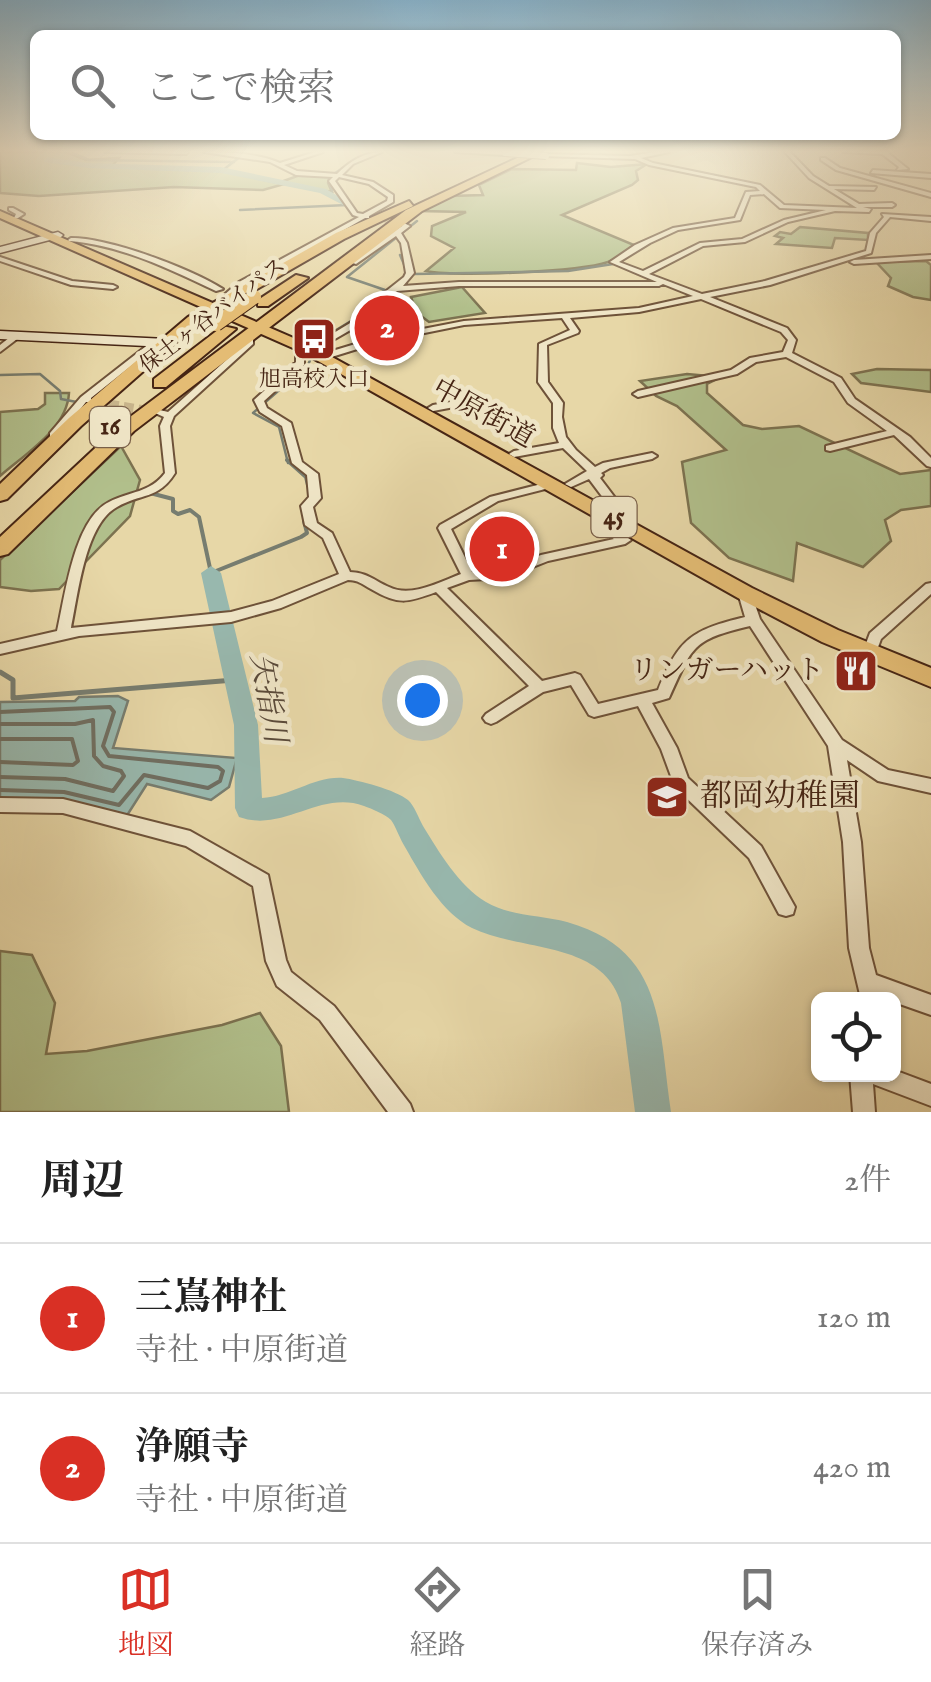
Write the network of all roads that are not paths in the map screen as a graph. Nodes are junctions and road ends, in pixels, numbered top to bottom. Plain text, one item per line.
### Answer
1 (352, 204) edge
2 (387, 204) edge
3 (416, 204) junction
4 (744, 204) edge
5 (779, 204) edge
6 (857, 205) joint
7 (892, 205) dead end
8 (832, 208) junction
9 (869, 210) junction
10 (7, 212) edge
11 (888, 216) junction
12 (365, 217) junction
13 (931, 219) edge
14 (400, 223) dead end
15 (88, 232) dead end
16 (399, 235) junction
17 (60, 237) junction
18 (91, 242) junction
19 (0, 250) edge
20 (931, 257) edge
21 (0, 258) edge
22 (843, 261) junction
23 (643, 274) junction
24 (667, 284) junction
25 (112, 287) dead end
26 (397, 288) junction
27 (300, 296) junction
28 (698, 298) junction
29 (219, 310) junction
30 (368, 316) junction
31 (565, 316) junction
32 (264, 325) junction
33 (0, 335) edge
34 (17, 336) junction
35 (162, 343) junction
36 (366, 343) junction
37 (0, 349) edge
38 (320, 351) junction
39 (787, 354) junction
40 (638, 394) dead end
41 (473, 401) dead end
42 (433, 408) junction
43 (895, 432) junction
44 (563, 445) junction
45 (931, 446) edge
46 (830, 448) dead end
47 (917, 450) junction
48 (514, 454) junction
49 (652, 456) dead end
50 (931, 464) edge
51 (593, 473) junction
52 (562, 484) junction
53 (0, 485) edge
54 (0, 494) edge
55 (616, 507) junction
56 (0, 510) edge
57 (0, 534) edge
58 (0, 549) edge
59 (346, 576) junction
60 (468, 576) junction
61 (438, 587) junction
62 (931, 587) edge
63 (745, 592) junction
64 (752, 620) junction
65 (63, 634) junction
66 (0, 649) edge
67 (871, 649) junction
68 (931, 668) edge
69 (931, 678) edge
70 (538, 686) junction
71 (643, 700) junction
72 (491, 718) dead end
73 (836, 745) junction
74 (931, 786) edge
75 (0, 806) edge
76 (786, 908) dead end
77 (869, 991) edge
78 (931, 1006) edge
79 (862, 1082) edge
80 (895, 1082) edge
81 (931, 1096) edge
82 (402, 1112) edge
83 (864, 1112) edge

1 - 12 street
2 - 12 street
3 - 27 highway
3 - 29 highway
3 - 29 highway, 保土ヶ谷バイパス / 16
4 - 23 street
5 - 8 street
6 - 7 street
6 - 9 street
8 - 9 street
8 - 23 street
9 - 11 street
10 - 17 main road, 中原街道 / 45
11 - 13 street
11 - 22 street
12 - 29 street
14 - 16 street
15 - 18 street
16 - 26 street
16 - 27 street
17 - 18 street
17 - 19 street
17 - 29 main road, 中原街道 / 45
18 - 29 street
20 - 22 street
21 - 25 street
22 - 28 street
23 - 24 street
24 - 26 street
24 - 28 street
26 - 30 street
27 - 32 highway
28 - 31 street
28 - 39 street
29 - 32 main road, 中原街道 / 45
29 - 35 highway
29 - 56 highway, 保土ヶ谷バイパス / 16
29 - 57 highway, 保土ヶ谷バイパス / 16
30 - 36 street
30 - 38 street
31 - 36 street
31 - 44 street
32 - 38 main road, 中原街道 / 45
32 - 58 highway
32 - 65 street
33 - 34 street
34 - 35 street
34 - 37 street
35 - 53 street
35 - 54 highway
36 - 38 street
38 - 42 main road, 中原街道 / 45
38 - 52 main road, 中原街道 / 45
38 - 59 street
39 - 40 street
39 - 43 street
41 - 42 street
42 - 48 main road, 中原街道 / 45
43 - 46 street
43 - 47 street
44 - 48 street
44 - 51 street
45 - 47 street
47 - 50 street
48 - 52 main road, 中原街道 / 45
49 - 51 street
51 - 52 street
51 - 55 street
51 - 55 street
52 - 55 main road, 中原街道 / 45
52 - 60 street
55 - 60 street
55 - 63 main road, 中原街道 / 45
55 - 67 main road, 中原街道 / 45
59 - 61 street
59 - 65 street
60 - 61 street
61 - 70 street
62 - 67 street
63 - 64 street
63 - 67 main road, 中原街道 / 45
64 - 71 street
64 - 73 street
65 - 66 street
67 - 68 main road, 中原街道 / 45
67 - 69 main road, 中原街道 / 45
70 - 71 street
70 - 72 street
71 - 76 street
73 - 74 street
73 - 77 street
75 - 82 street
77 - 78 street
79 - 83 street
80 - 81 street

